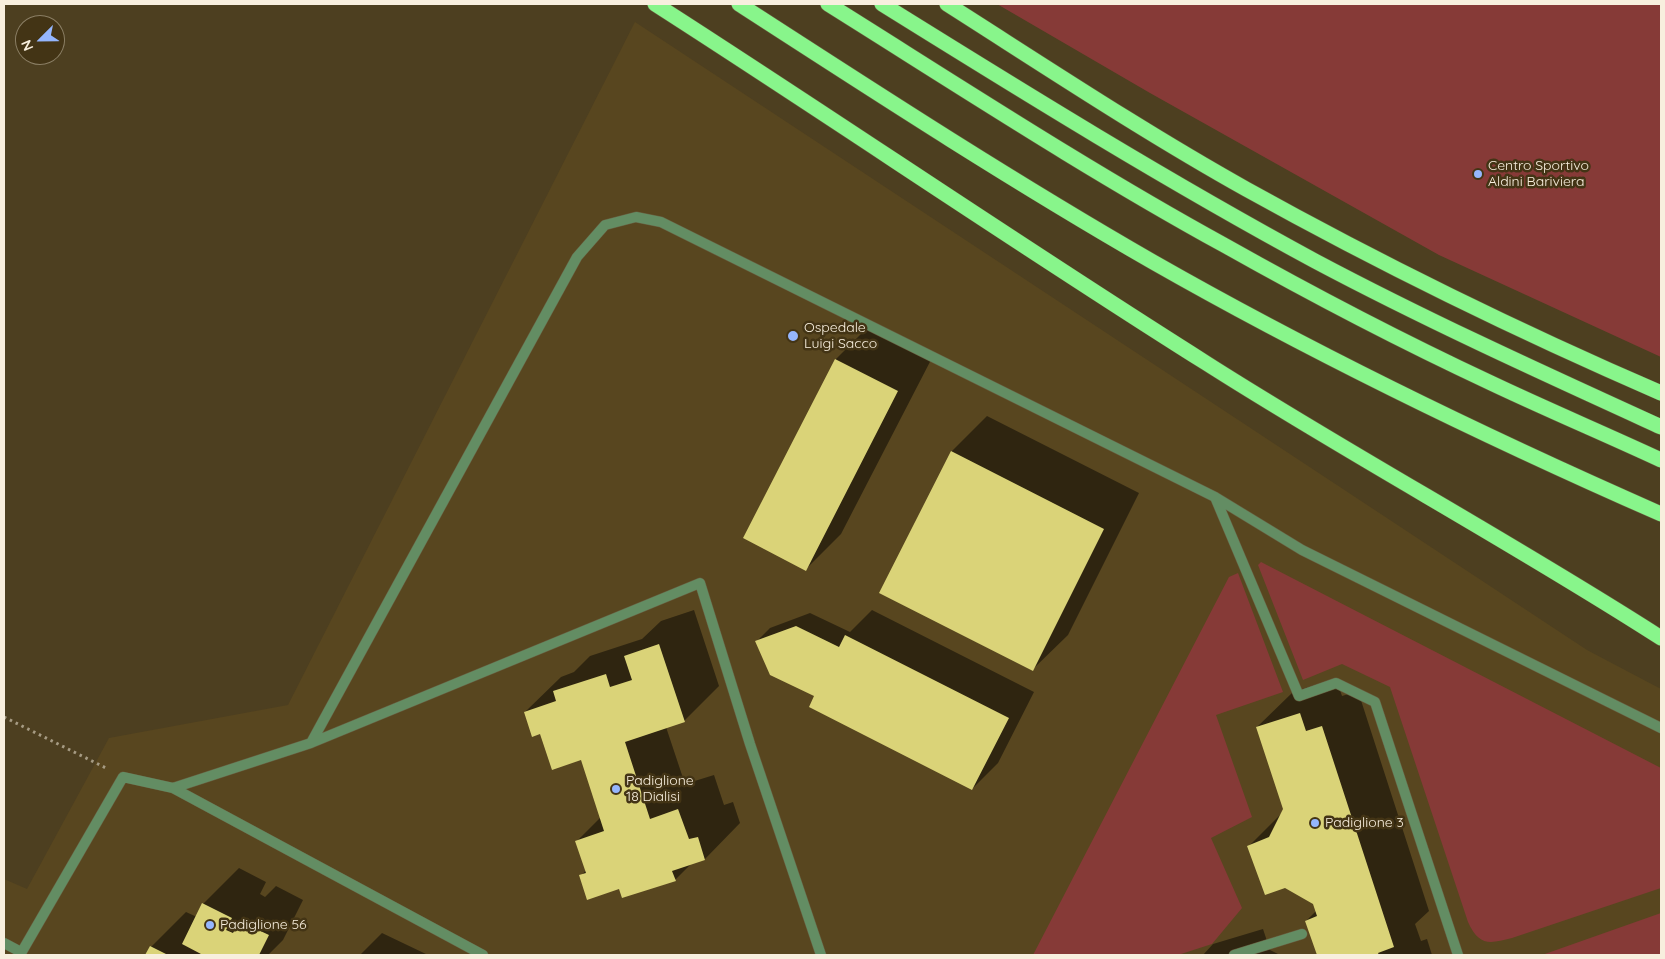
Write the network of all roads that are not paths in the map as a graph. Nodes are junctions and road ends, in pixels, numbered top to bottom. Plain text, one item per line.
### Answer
1 (655, 4) edge
2 (739, 4) edge
3 (828, 4) edge
4 (882, 4) edge
5 (947, 4) edge
6 (1661, 393) edge
7 (1661, 427) edge
8 (1661, 460) edge
9 (1215, 497) junction
10 (1661, 514) edge
11 (1661, 638) edge
12 (1661, 728) edge
13 (311, 743) junction
14 (173, 788) junction
15 (1302, 934) dead end
16 (4, 943) edge
17 (20, 954) edge
18 (483, 955) edge
19 (821, 955) edge
20 (1234, 955) edge
21 (1458, 955) edge

1 - 11 highway
2 - 10 highway
3 - 8 highway
4 - 7 highway
5 - 6 highway
9 - 12 lane
9 - 13 lane
9 - 21 lane
13 - 14 lane
13 - 19 lane
14 - 17 lane
14 - 18 lane
15 - 20 lane
16 - 17 lane

